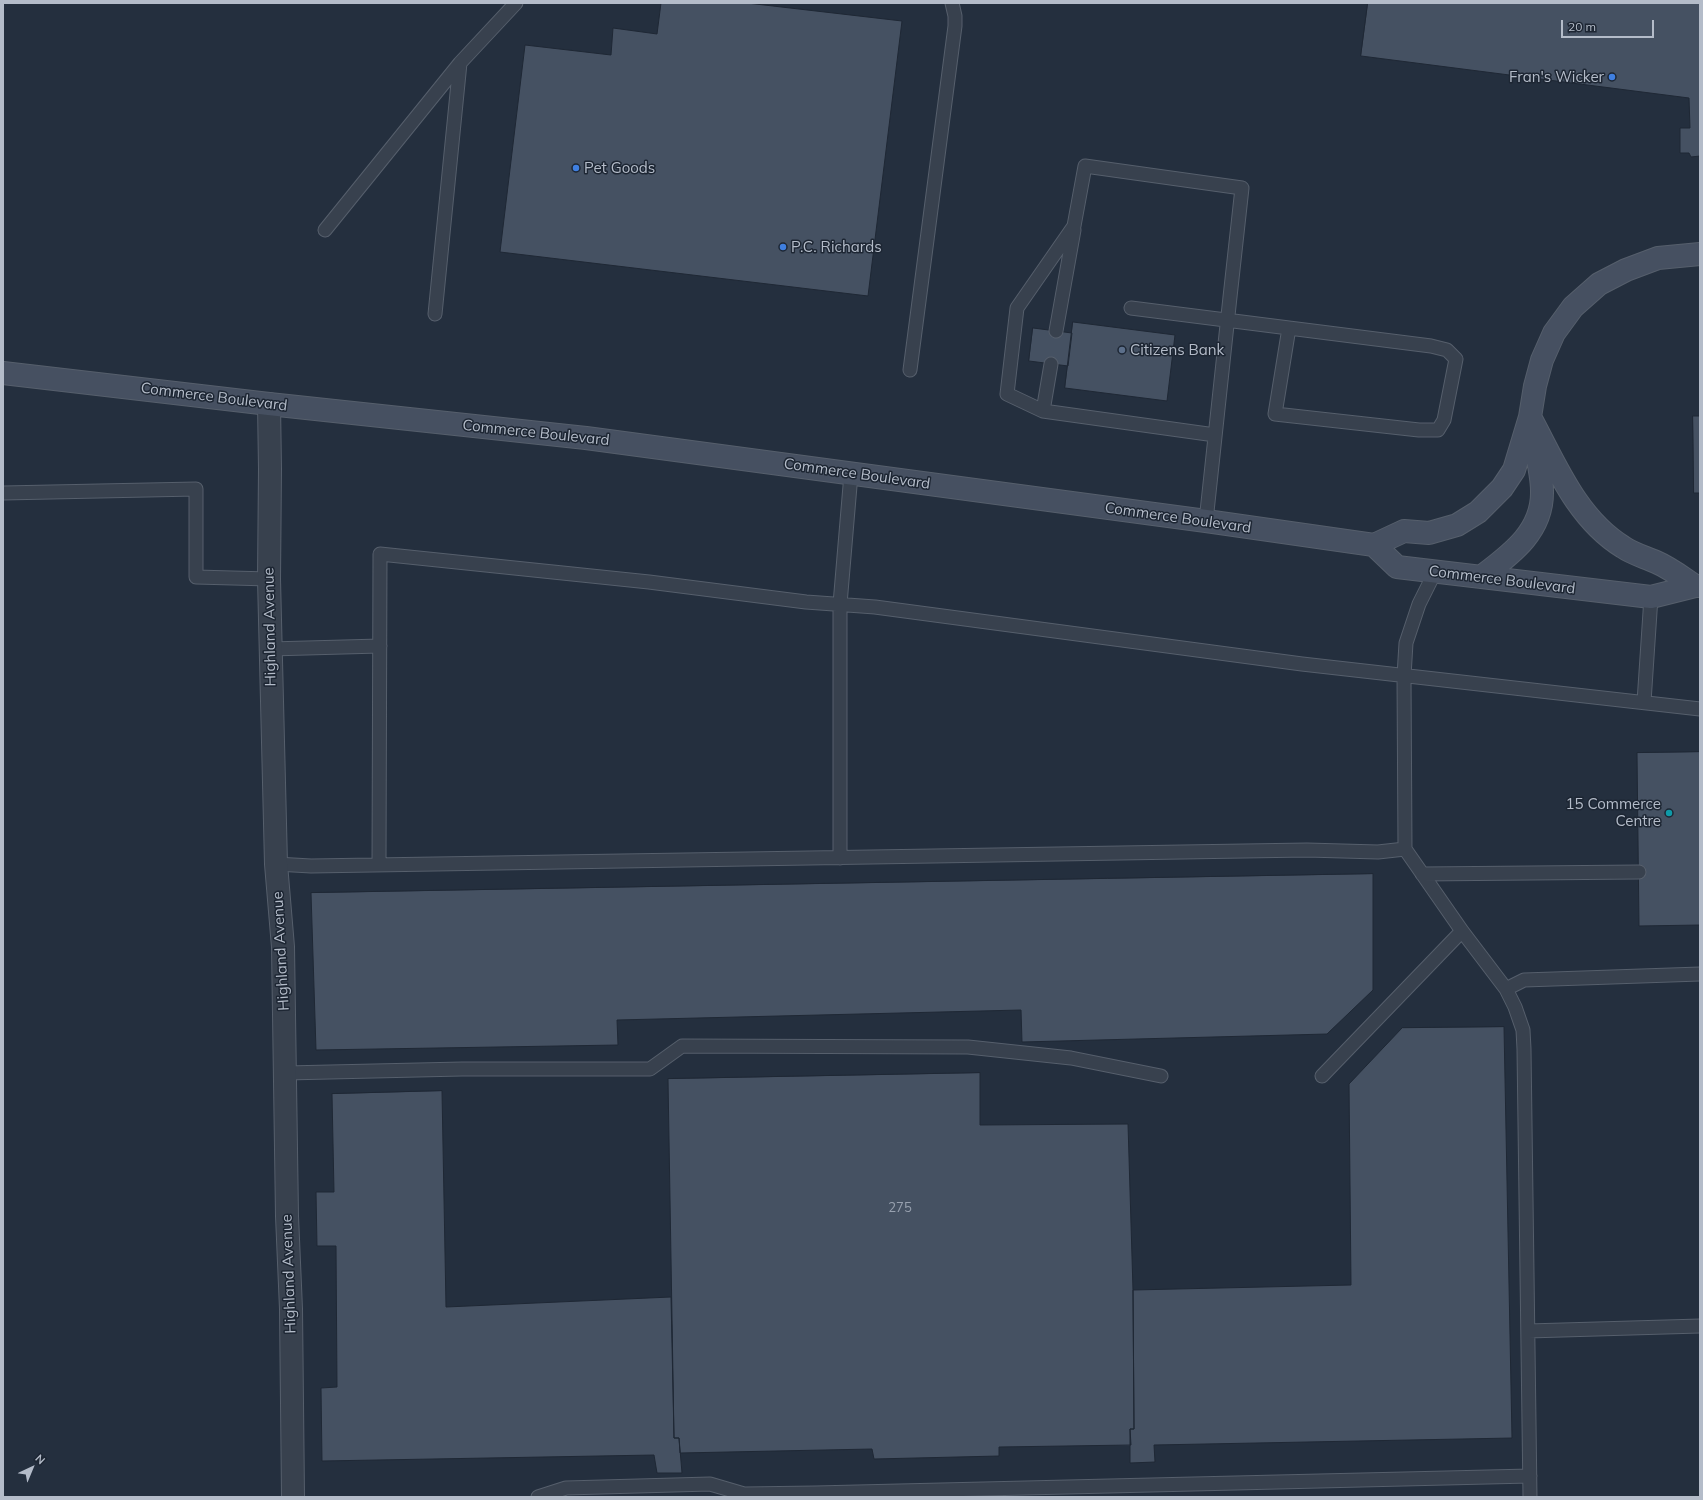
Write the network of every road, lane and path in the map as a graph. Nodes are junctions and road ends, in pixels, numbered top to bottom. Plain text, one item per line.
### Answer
1 (516, 3) edge
2 (952, 3) edge
3 (460, 63) junction
4 (1074, 226) junction
5 (325, 230) dead end
6 (1700, 254) edge
7 (1130, 308) dead end
8 (435, 314) dead end
9 (1228, 320) junction
10 (1289, 328) junction
11 (1056, 331) dead end
12 (1051, 364) dead end
13 (910, 370) dead end
14 (3, 373) edge
15 (269, 404) junction
16 (1043, 411) junction
17 (1530, 417) junction
18 (1215, 435) junction
19 (851, 474) junction
20 (3, 493) edge
21 (1206, 521) junction
22 (1374, 545) junction
23 (1436, 572) junction
24 (1481, 577) junction
25 (269, 579) junction
26 (1698, 586) edge
27 (1651, 597) junction
28 (840, 604) junction
29 (380, 646) junction
30 (270, 649) junction
31 (1404, 676) junction
32 (1644, 702) junction
33 (1700, 709) edge
34 (1405, 849) junction
35 (840, 858) junction
36 (276, 864) junction
37 (379, 864) junction
38 (1639, 872) dead end
39 (1422, 874) junction
40 (1462, 932) junction
41 (1700, 974) edge
42 (1506, 989) junction
43 (286, 1073) junction
44 (1161, 1076) dead end
45 (1322, 1076) dead end
46 (1700, 1326) edge
47 (1528, 1331) junction
48 (1530, 1476) junction
49 (742, 1495) edge
50 (292, 1497) edge
51 (538, 1497) edge
52 (1530, 1497) edge

1 - 3 lane
2 - 13 lane
3 - 5 lane
3 - 8 lane
4 - 9 lane
4 - 11 lane
4 - 16 lane
6 - 17 street
7 - 9 lane
9 - 10 lane
9 - 18 lane
10 - 10 lane
12 - 16 lane
14 - 15 street, Commerce Boulevard
15 - 19 street, Commerce Boulevard
15 - 25 street, Highland Avenue
16 - 18 lane
17 - 22 street
17 - 24 street
17 - 26 street
18 - 21 lane
19 - 21 street, Commerce Boulevard
19 - 28 lane
20 - 25 lane
21 - 22 street, Commerce Boulevard
22 - 23 street, Commerce Boulevard
23 - 24 street, Commerce Boulevard
23 - 31 lane
24 - 27 street, Commerce Boulevard
25 - 30 street, Highland Avenue
26 - 27 street, Commerce Boulevard
27 - 32 lane
28 - 29 lane
28 - 31 lane
28 - 35 lane
29 - 30 lane
29 - 37 lane
30 - 36 street, Highland Avenue
31 - 32 lane
31 - 34 lane
32 - 33 lane
34 - 35 lane
34 - 39 lane
35 - 37 lane
36 - 37 lane
36 - 43 street, Highland Avenue
38 - 39 lane
39 - 40 lane
40 - 42 lane
40 - 45 lane
41 - 42 lane
42 - 47 lane
43 - 44 lane
43 - 50 street, Highland Avenue
46 - 47 lane
47 - 48 lane
48 - 49 lane
48 - 52 lane
49 - 51 lane

